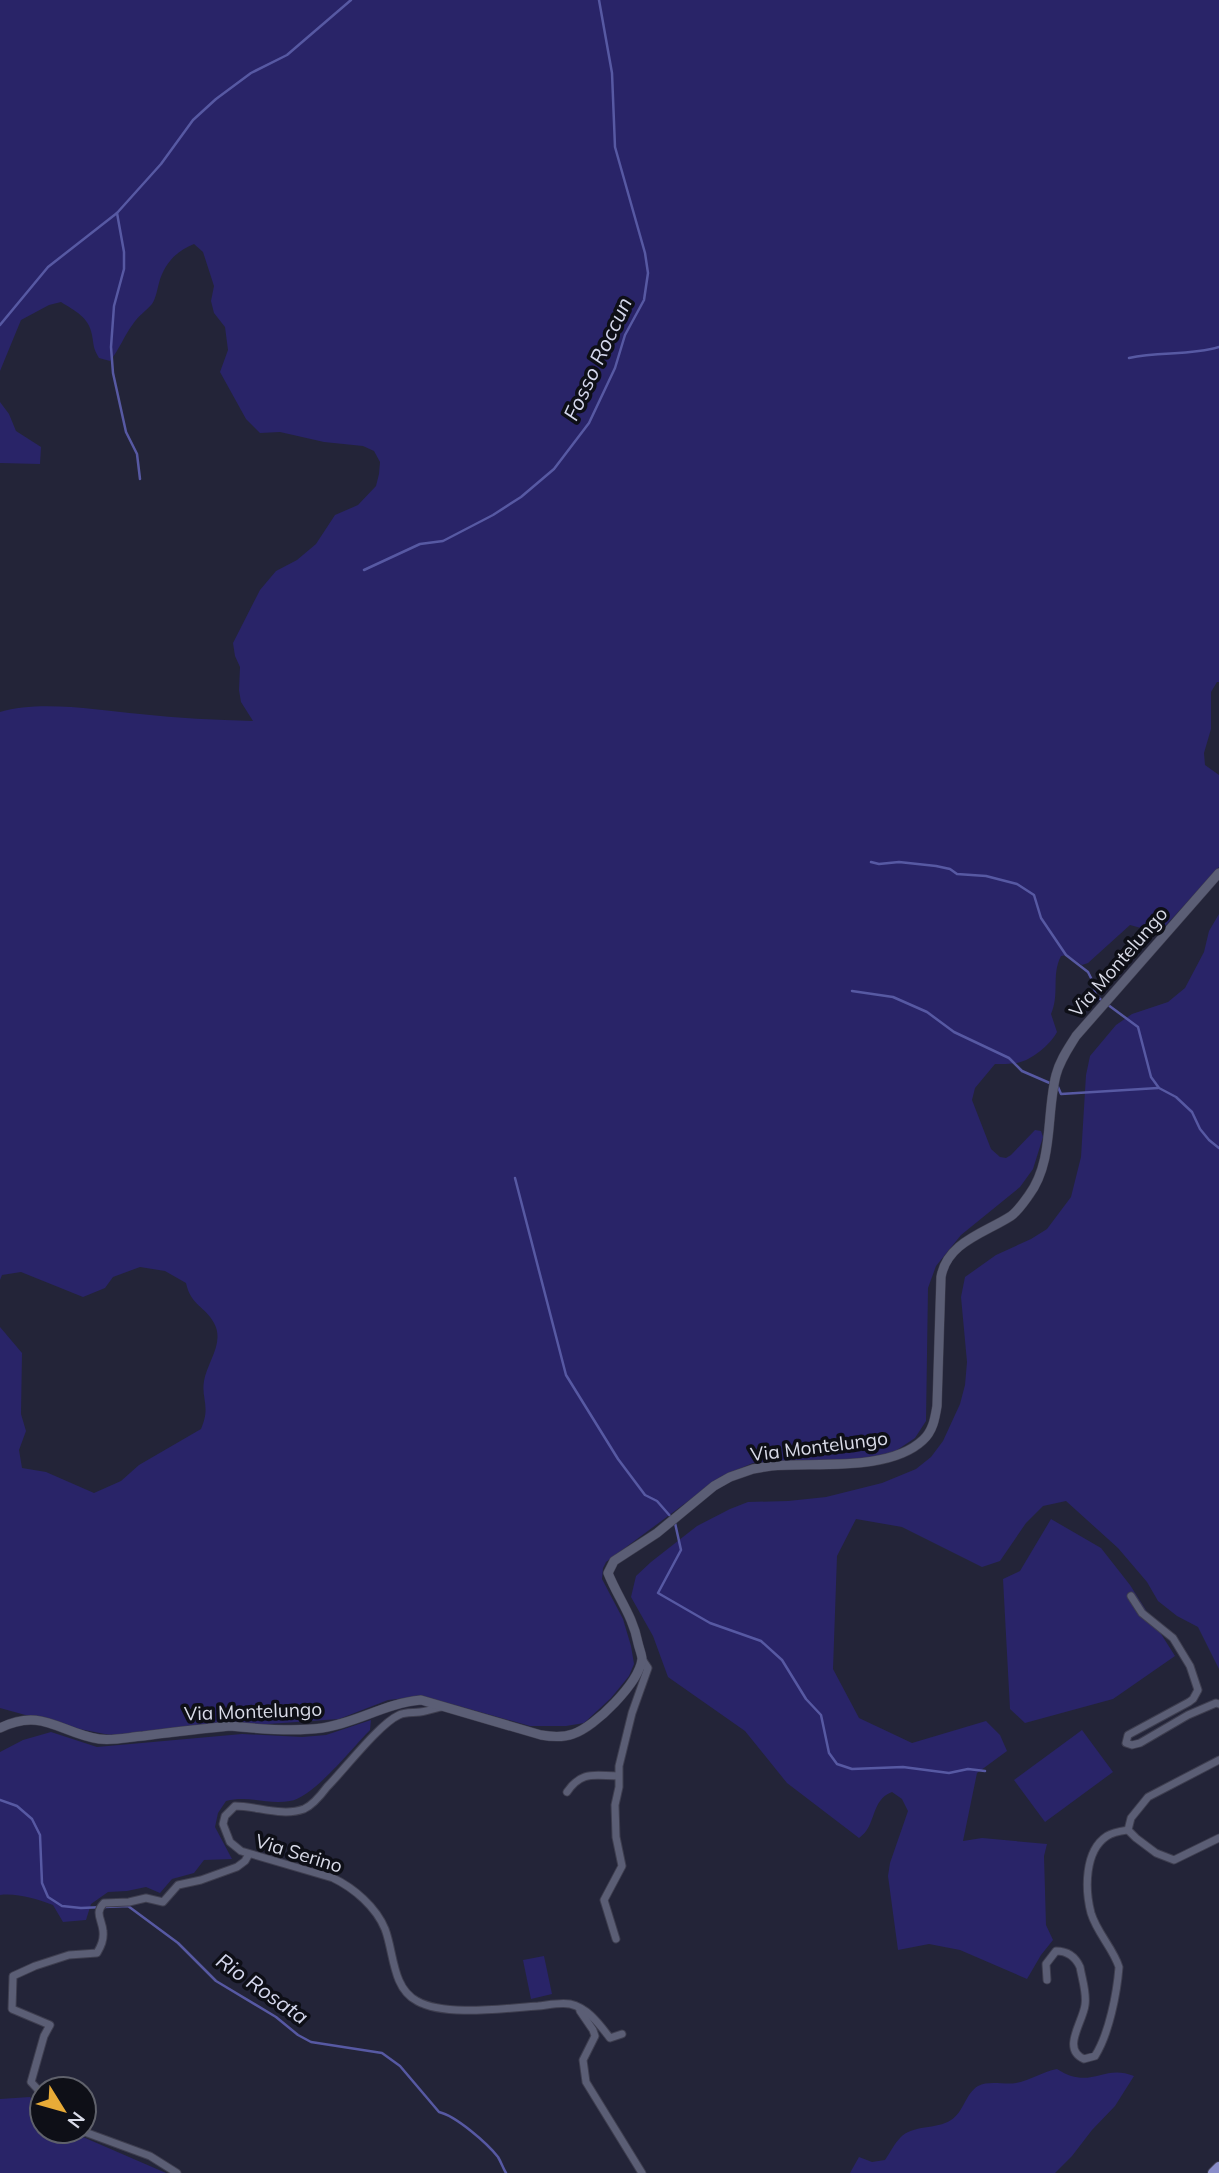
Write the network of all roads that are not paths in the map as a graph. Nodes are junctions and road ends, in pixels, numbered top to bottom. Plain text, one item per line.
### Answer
1 (1219, 873) edge
2 (1131, 1596) dead end
3 (642, 1659) junction
4 (1219, 1704) edge
5 (441, 1707) junction
6 (0, 1728) edge
7 (1219, 1760) edge
8 (618, 1776) junction
9 (567, 1792) dead end
10 (1128, 1830) junction
11 (1219, 1838) edge
12 (249, 1854) junction
13 (616, 1938) dead end
14 (1047, 1980) dead end
15 (578, 2008) junction
16 (622, 2034) dead end
17 (33, 2075) edge
18 (98, 2137) edge
19 (1219, 2167) edge
20 (177, 2173) edge
21 (642, 2173) edge
22 (1213, 2173) edge

1 - 3 street, Via Montelungo
2 - 4 street
3 - 5 street, Via Montelungo
3 - 8 street
5 - 6 street, Via Montelungo
5 - 12 street, Via Serino
7 - 10 street
8 - 9 street
8 - 13 street
10 - 11 street
10 - 14 street
12 - 15 street, Via Serino
12 - 17 street
15 - 16 street
15 - 21 street
18 - 20 street
19 - 22 main road

